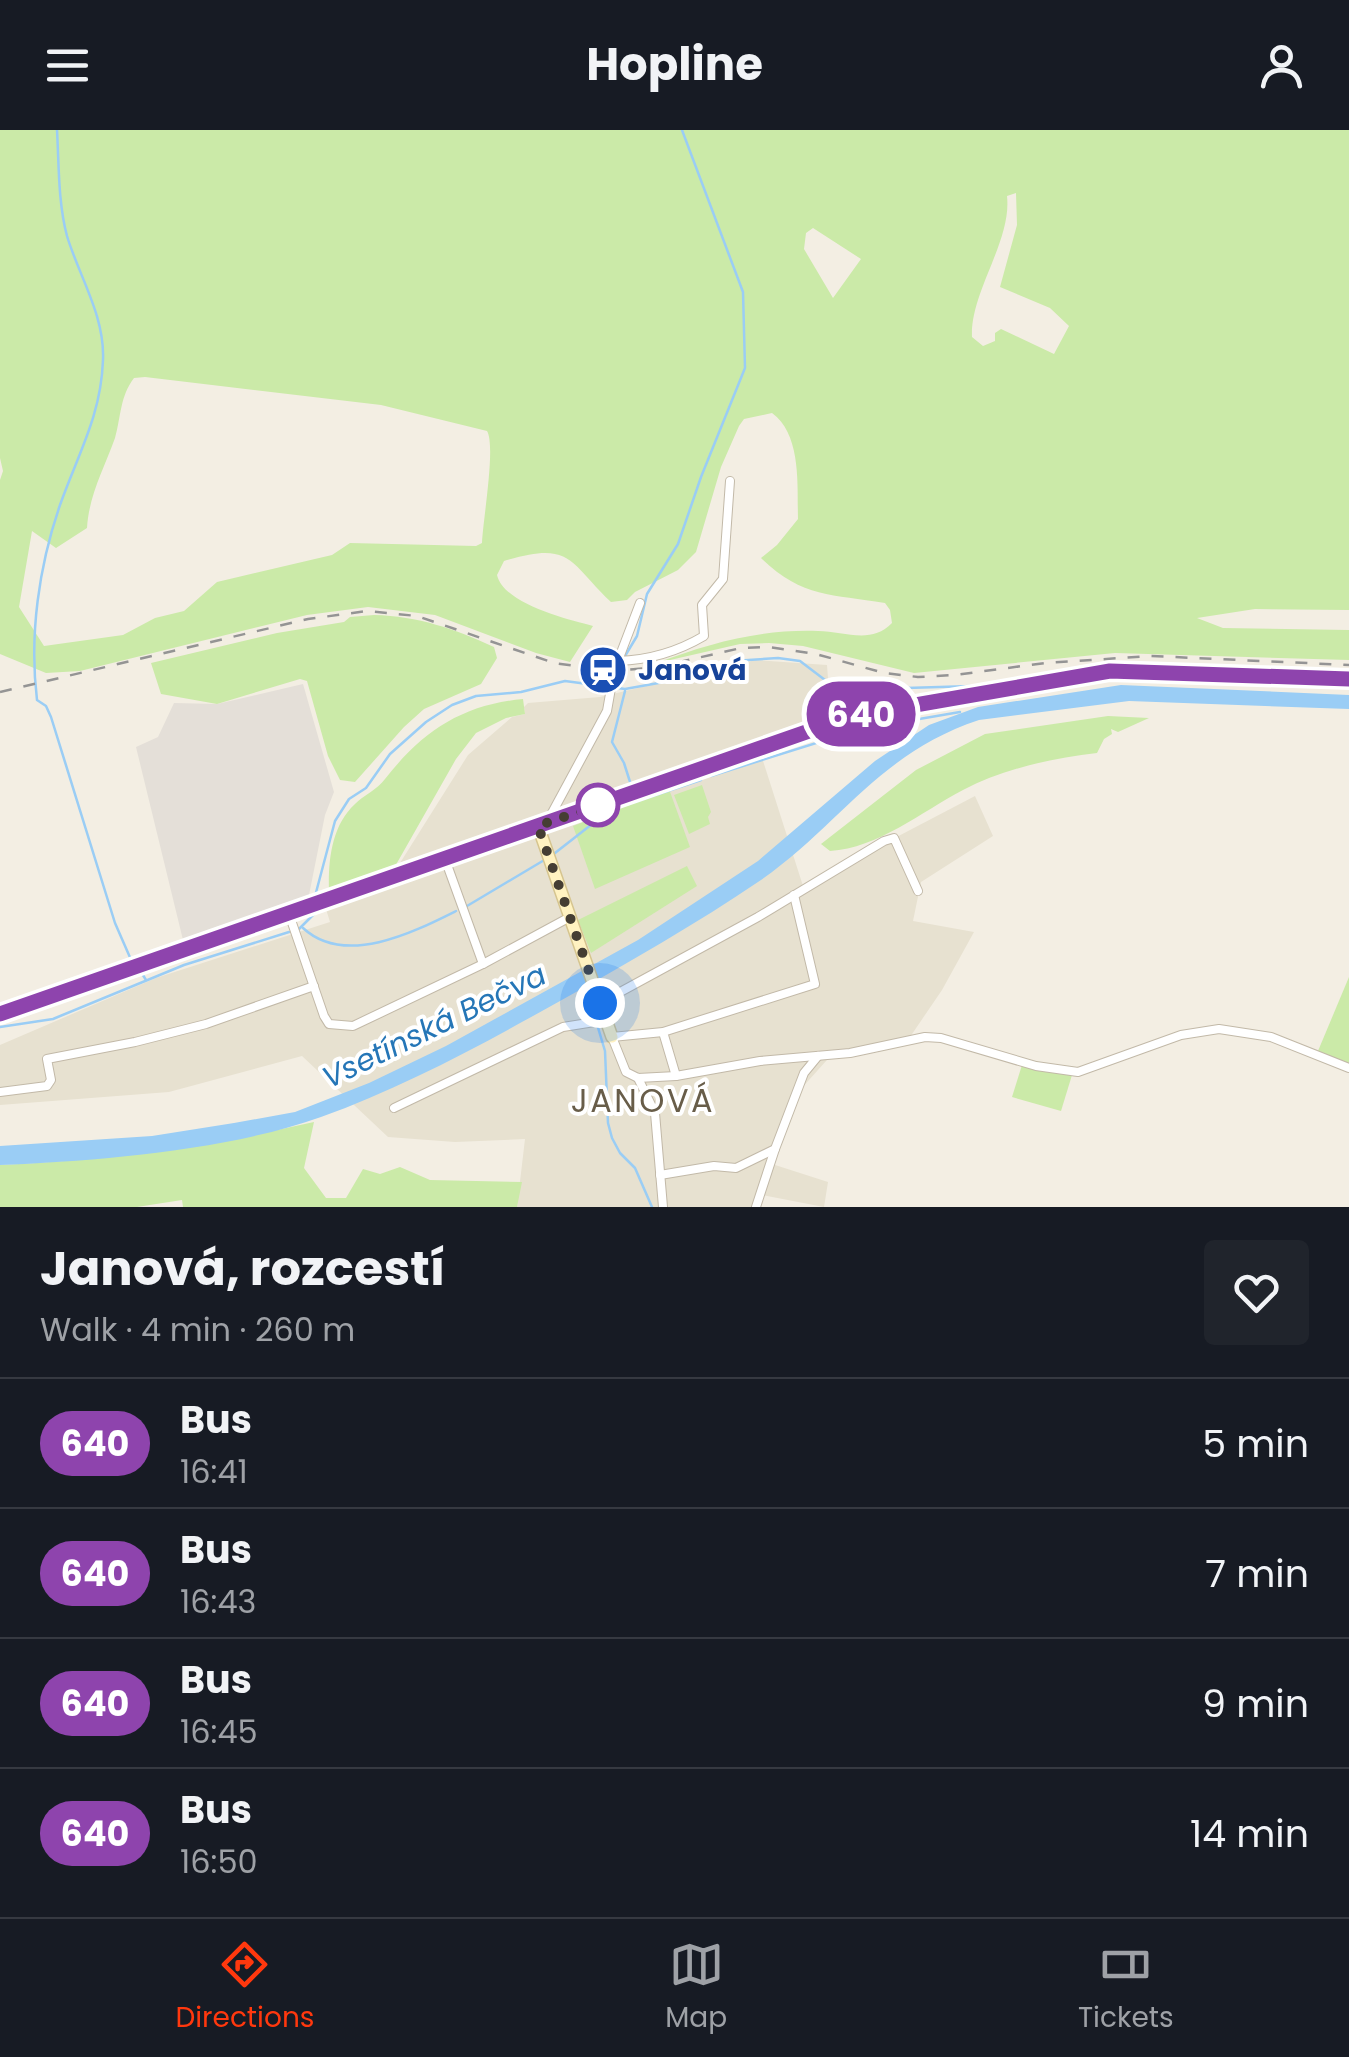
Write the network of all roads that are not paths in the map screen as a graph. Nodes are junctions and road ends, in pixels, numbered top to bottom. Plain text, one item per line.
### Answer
1 (730, 482) dead end
2 (640, 604) dead end
3 (618, 661) junction
4 (1349, 679) edge
5 (542, 825) junction
6 (445, 859) junction
7 (918, 891) dead end
8 (794, 895) junction
9 (288, 914) junction
10 (571, 919) junction
11 (483, 964) junction
12 (314, 986) junction
13 (599, 1000) junction
14 (0, 1014) edge
15 (599, 1022) junction
16 (664, 1032) junction
17 (612, 1037) junction
18 (818, 1056) junction
19 (1349, 1068) edge
20 (676, 1076) junction
21 (638, 1078) junction
22 (0, 1092) edge
23 (394, 1108) dead end
24 (775, 1148) junction
25 (660, 1175) junction
26 (663, 1207) edge
27 (756, 1207) edge

1 - 3 street
2 - 3 street
3 - 5 street
4 - 5 main road
5 - 6 main road
5 - 10 main road
6 - 9 main road
6 - 11 street
7 - 8 street
8 - 13 street
8 - 16 street
9 - 12 street
9 - 14 main road
10 - 11 street
10 - 13 main road
11 - 12 street
12 - 22 street
13 - 15 main road
15 - 17 main road
15 - 23 street
16 - 17 street
16 - 20 street
17 - 21 street
18 - 19 street
18 - 20 street
18 - 24 street
20 - 21 street
21 - 25 street
24 - 25 street
24 - 27 street
25 - 26 street

